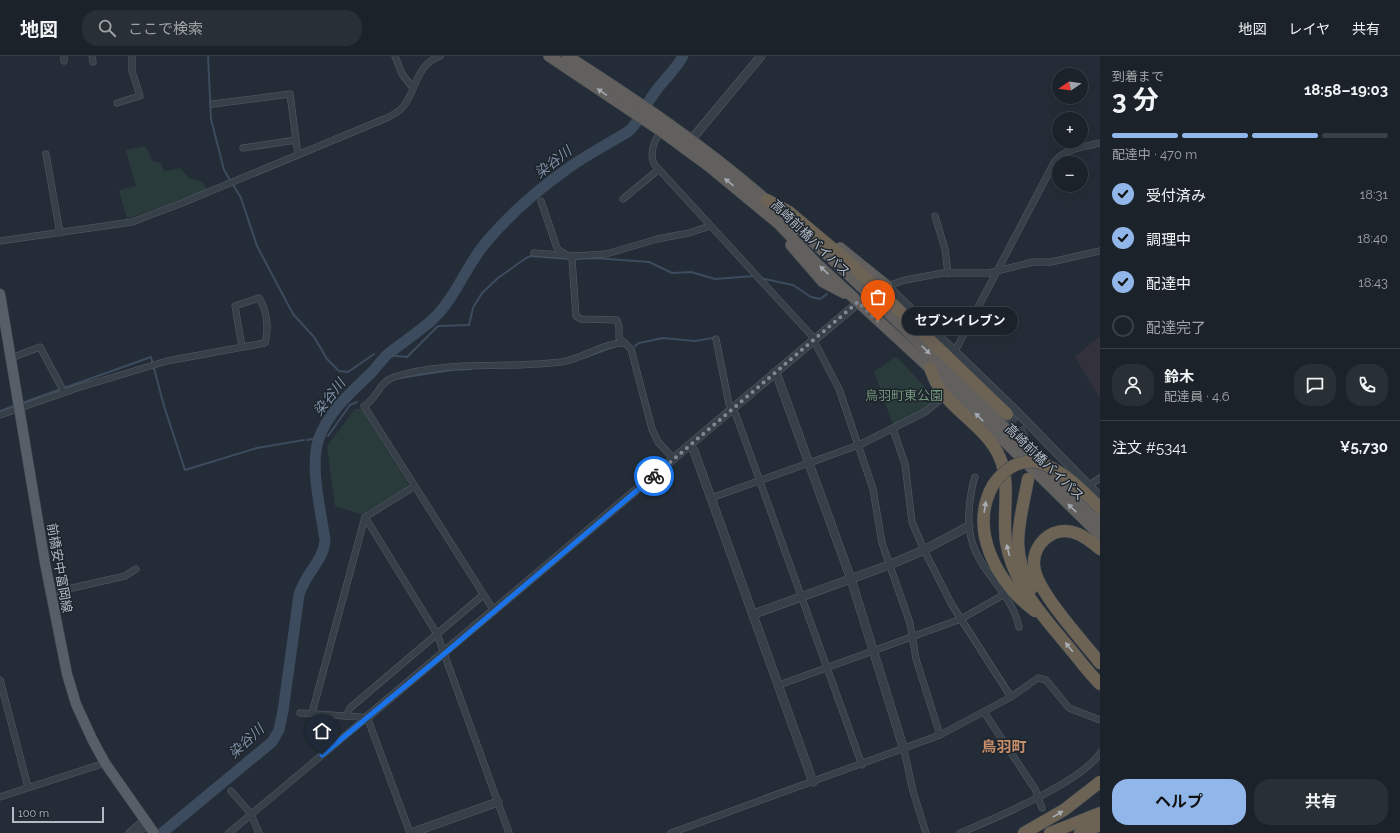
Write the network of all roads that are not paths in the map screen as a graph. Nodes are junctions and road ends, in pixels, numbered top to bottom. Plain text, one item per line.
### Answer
1 (132, 56) edge
2 (395, 56) edge
3 (440, 56) edge
4 (549, 56) edge
5 (567, 56) edge
6 (761, 56) edge
7 (413, 88) junction
8 (117, 103) dead end
9 (213, 104) dead end
10 (638, 109) junction
11 (650, 118) junction
12 (661, 131) junction
13 (296, 140) junction
14 (691, 140) junction
15 (1100, 143) edge
16 (243, 148) dead end
17 (46, 154) dead end
18 (298, 155) junction
19 (658, 170) junction
20 (732, 172) junction
21 (623, 199) dead end
22 (767, 200) joint
23 (541, 201) dead end
24 (935, 216) dead end
25 (710, 226) junction
26 (60, 233) junction
27 (0, 241) edge
28 (1100, 251) edge
29 (534, 253) dead end
30 (569, 255) junction
31 (999, 269) junction
32 (948, 273) junction
33 (878, 289) junction
34 (0, 294) edge
35 (858, 302) junction
36 (716, 338) dead end
37 (813, 340) junction
38 (625, 343) junction
39 (242, 346) junction
40 (955, 351) junction
41 (11, 358) junction
42 (930, 368) junction
43 (774, 373) junction
44 (64, 392) junction
45 (940, 400) dead end
46 (19, 409) junction
47 (732, 409) junction
48 (1007, 414) tunnel mouth
49 (0, 415) edge
50 (892, 429) junction
51 (859, 445) junction
52 (690, 446) junction
53 (674, 458) junction
54 (809, 463) junction
55 (975, 477) dead end
56 (1100, 478) edge
57 (1028, 479) dead end
58 (760, 481) junction
59 (415, 486) junction
60 (1088, 486) junction
61 (711, 498) junction
62 (1100, 498) edge
63 (1100, 508) edge
64 (365, 517) junction
65 (1100, 521) edge
66 (969, 526) junction
67 (1100, 535) edge
68 (1100, 549) edge
69 (924, 550) junction
70 (889, 565) junction
71 (136, 569) dead end
72 (851, 579) junction
73 (50, 593) junction
74 (483, 595) junction
75 (1003, 595) junction
76 (802, 597) junction
77 (1058, 611) junction
78 (494, 612) junction
79 (754, 614) junction
80 (962, 619) junction
81 (1047, 620) junction
82 (1019, 627) dead end
83 (437, 634) junction
84 (913, 637) junction
85 (873, 651) junction
86 (444, 654) junction
87 (1100, 663) edge
88 (827, 668) junction
89 (1091, 675) junction
90 (0, 680) edge
91 (1100, 684) edge
92 (778, 685) junction
93 (1100, 690) edge
94 (1012, 697) junction
95 (300, 712) dead end
96 (984, 712) junction
97 (312, 713) junction
98 (346, 716) junction
99 (365, 719) junction
100 (1100, 719) edge
101 (940, 735) junction
102 (904, 750) junction
103 (1100, 753) edge
104 (105, 763) junction
105 (862, 765) junction
106 (813, 782) junction
107 (1100, 782) edge
108 (28, 787) junction
109 (231, 790) dead end
110 (1038, 796) junction
111 (0, 797) edge
112 (498, 802) junction
113 (1042, 808) dead end
114 (1100, 813) edge
115 (252, 814) junction
116 (149, 826) edge
117 (1100, 826) edge
118 (1083, 832) edge
119 (129, 833) edge
120 (138, 833) edge
121 (229, 833) edge
122 (259, 833) edge
123 (410, 833) edge
124 (509, 833) edge
125 (671, 833) edge
126 (926, 833) edge
127 (960, 833) edge
128 (1024, 833) edge
129 (1050, 833) edge

1 - 8 street
2 - 7 street
3 - 7 street
10 -> 4 highway, 高崎前橋バイパス
5 - 10 highway, 高崎前橋バイパス
6 - 14 street
7 - 18 street
9 - 13 street
10 - 11 highway, 高崎前橋バイパス
11 - 12 highway, 高崎前橋バイパス
11 - 14 highway, 高崎前橋バイパス
12 - 19 street
35 -> 12 highway, 高崎前橋バイパス
13 - 16 street
13 - 18 street
14 - 20 highway, 高崎前橋バイパス
15 - 31 street
17 - 26 street
18 - 26 street
19 - 21 street
19 - 25 street
20 - 22 highway, 高崎前橋バイパス
20 - 33 highway, 高崎前橋バイパス
22 - 33 highway
23 - 30 street
24 - 32 street
25 - 30 street
25 - 37 street
26 - 27 street
28 - 31 street
29 - 30 street
30 - 38 street
31 - 32 street
31 - 40 street
32 - 33 street
33 - 35 street
33 - 40 street
33 - 48 highway
33 -> 65 highway, 高崎前橋バイパス
34 - 41 main road, 前橋安中富岡線
35 - 37 street
35 - 42 highway, 高崎前橋バイパス
36 - 47 street
37 - 43 street
37 - 51 street
38 - 53 street
38 - 59 street
39 - 39 street
39 - 44 street
40 - 60 street
41 - 44 street
41 - 46 main road, 前橋安中富岡線
67 -> 42 highway, 高崎前橋バイパス
81 -> 42 highway
43 - 47 street
43 - 54 street
44 - 46 street
45 - 50 street
46 - 49 street
46 - 73 main road, 前橋安中富岡線
47 - 52 street
47 - 58 street
50 - 51 street
50 - 69 street
51 - 54 street
51 - 70 street
52 - 53 street
52 - 61 street
53 - 78 street
54 - 58 street
54 - 72 street
55 - 66 street
56 - 60 street
57 - 77 highway
58 - 61 street
58 - 76 street
59 - 64 street
59 - 74 street
60 - 62 street
61 - 79 street
81 -> 63 highway, bridge
64 - 83 street
64 - 97 street
66 - 69 street
66 - 75 street
68 - 77 highway
69 - 70 street
69 - 80 street
70 - 72 street
70 - 84 street
71 - 73 street
72 - 76 street
72 - 85 street
73 - 104 main road, 前橋安中富岡線
74 - 78 street
74 - 83 street
75 - 80 street
75 - 82 street
76 - 79 street
76 - 88 street
77 - 87 highway
78 - 86 street
79 - 92 street
80 - 84 street
80 - 94 street
89 -> 81 highway
83 - 86 street
83 - 98 street
84 - 85 street
84 - 101 street
85 - 88 street
85 - 102 street
86 - 99 street
86 - 112 street
88 - 92 street
88 - 105 street
89 - 91 highway
89 - 93 highway
90 - 108 street
92 - 106 street
94 - 96 street
94 - 100 street
95 - 97 street
96 - 101 street
96 - 110 street
97 - 98 street
98 - 99 street
99 - 115 street
99 - 123 street
101 - 102 street
102 - 105 street
102 - 126 street
103 - 110 street
104 - 108 street
104 - 116 main road, 前橋安中富岡線
105 - 106 street
106 - 125 street
128 -> 107 highway
108 - 111 street
109 - 115 street
110 - 113 street
110 - 127 street
112 - 123 street
112 - 124 street
114 - 129 highway
115 - 121 street
115 - 122 street
116 - 119 street
116 - 120 street
117 - 118 highway

